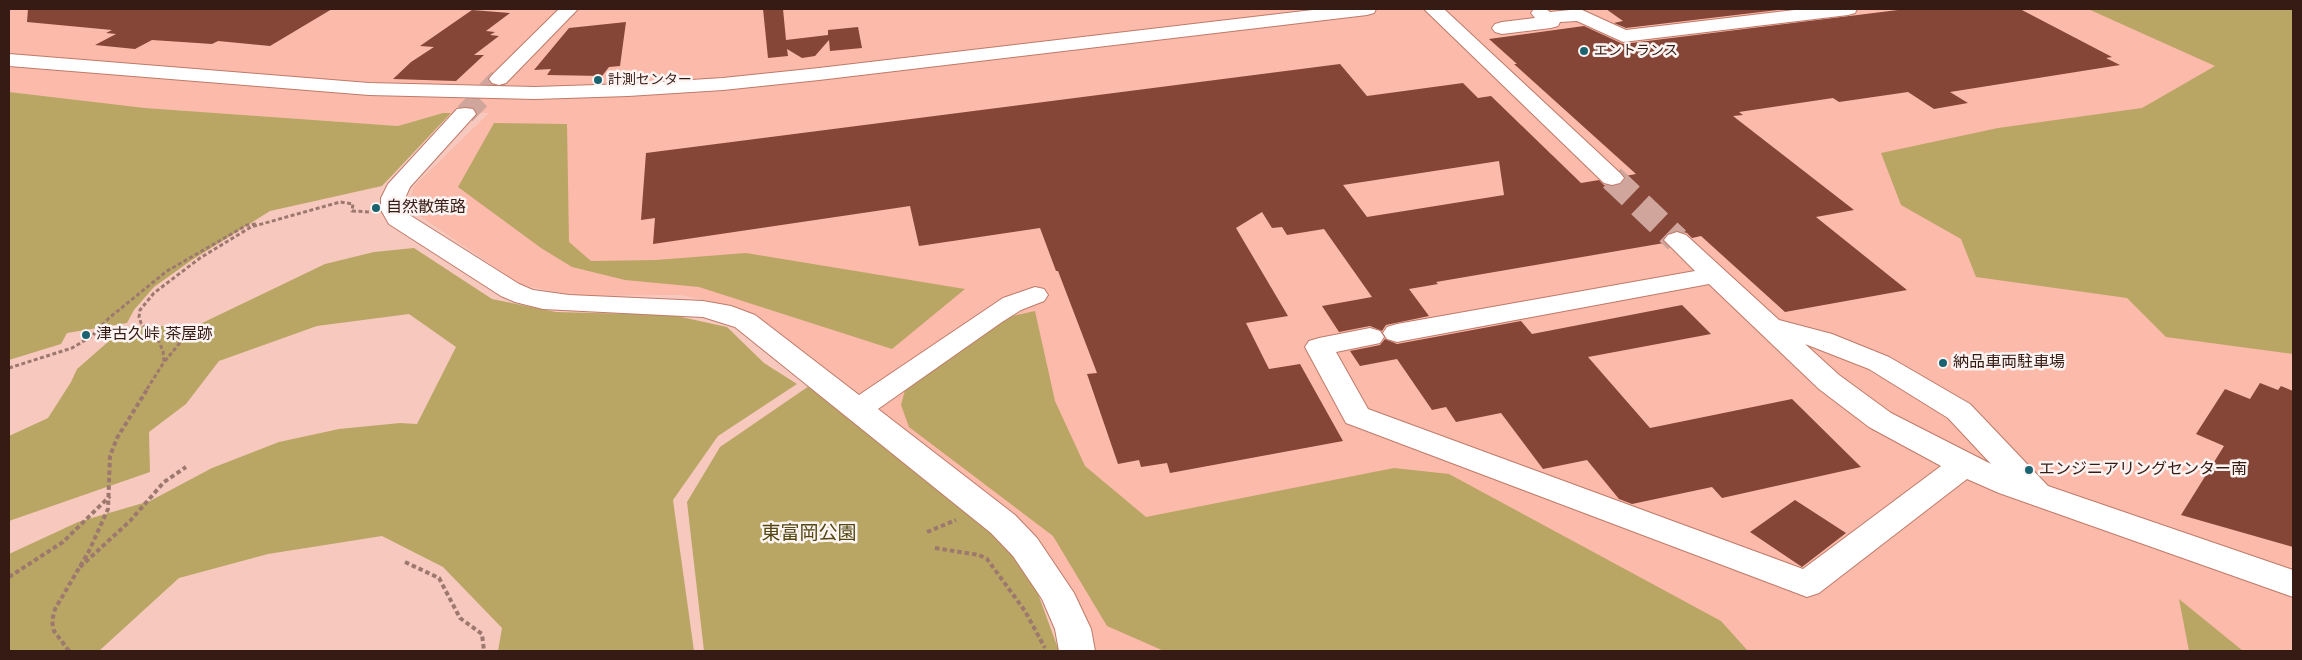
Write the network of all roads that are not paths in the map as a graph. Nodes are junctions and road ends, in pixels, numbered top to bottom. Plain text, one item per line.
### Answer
1 (569, 9) edge
2 (1367, 9) edge
3 (1433, 9) edge
4 (1848, 9) edge
5 (1541, 14) edge
6 (1320, 25) dead end
7 (1502, 28) dead end
8 (9, 60) edge
9 (9, 75) edge
10 (849, 76) junction
11 (499, 79) tunnel mouth
12 (465, 114) tunnel mouth
13 (1612, 178) tunnel mouth
14 (1677, 240) tunnel mouth
15 (1714, 275) junction
16 (1035, 295) dead end
17 (1768, 326) junction
18 (858, 409) junction
19 (1964, 465) junction
20 (2038, 495) junction
21 (2293, 584) edge
22 (1077, 651) edge

1 - 11 street
2 - 10 street
3 - 13 street
4 - 5 street
5 - 7 street
6 - 10 street
8 - 10 street
9 - 10 street
12 - 18 street
14 - 15 street
15 - 17 street
15 - 19 street
16 - 18 street
17 - 19 street
17 - 20 street
18 - 22 street
19 - 20 street
20 - 21 street

